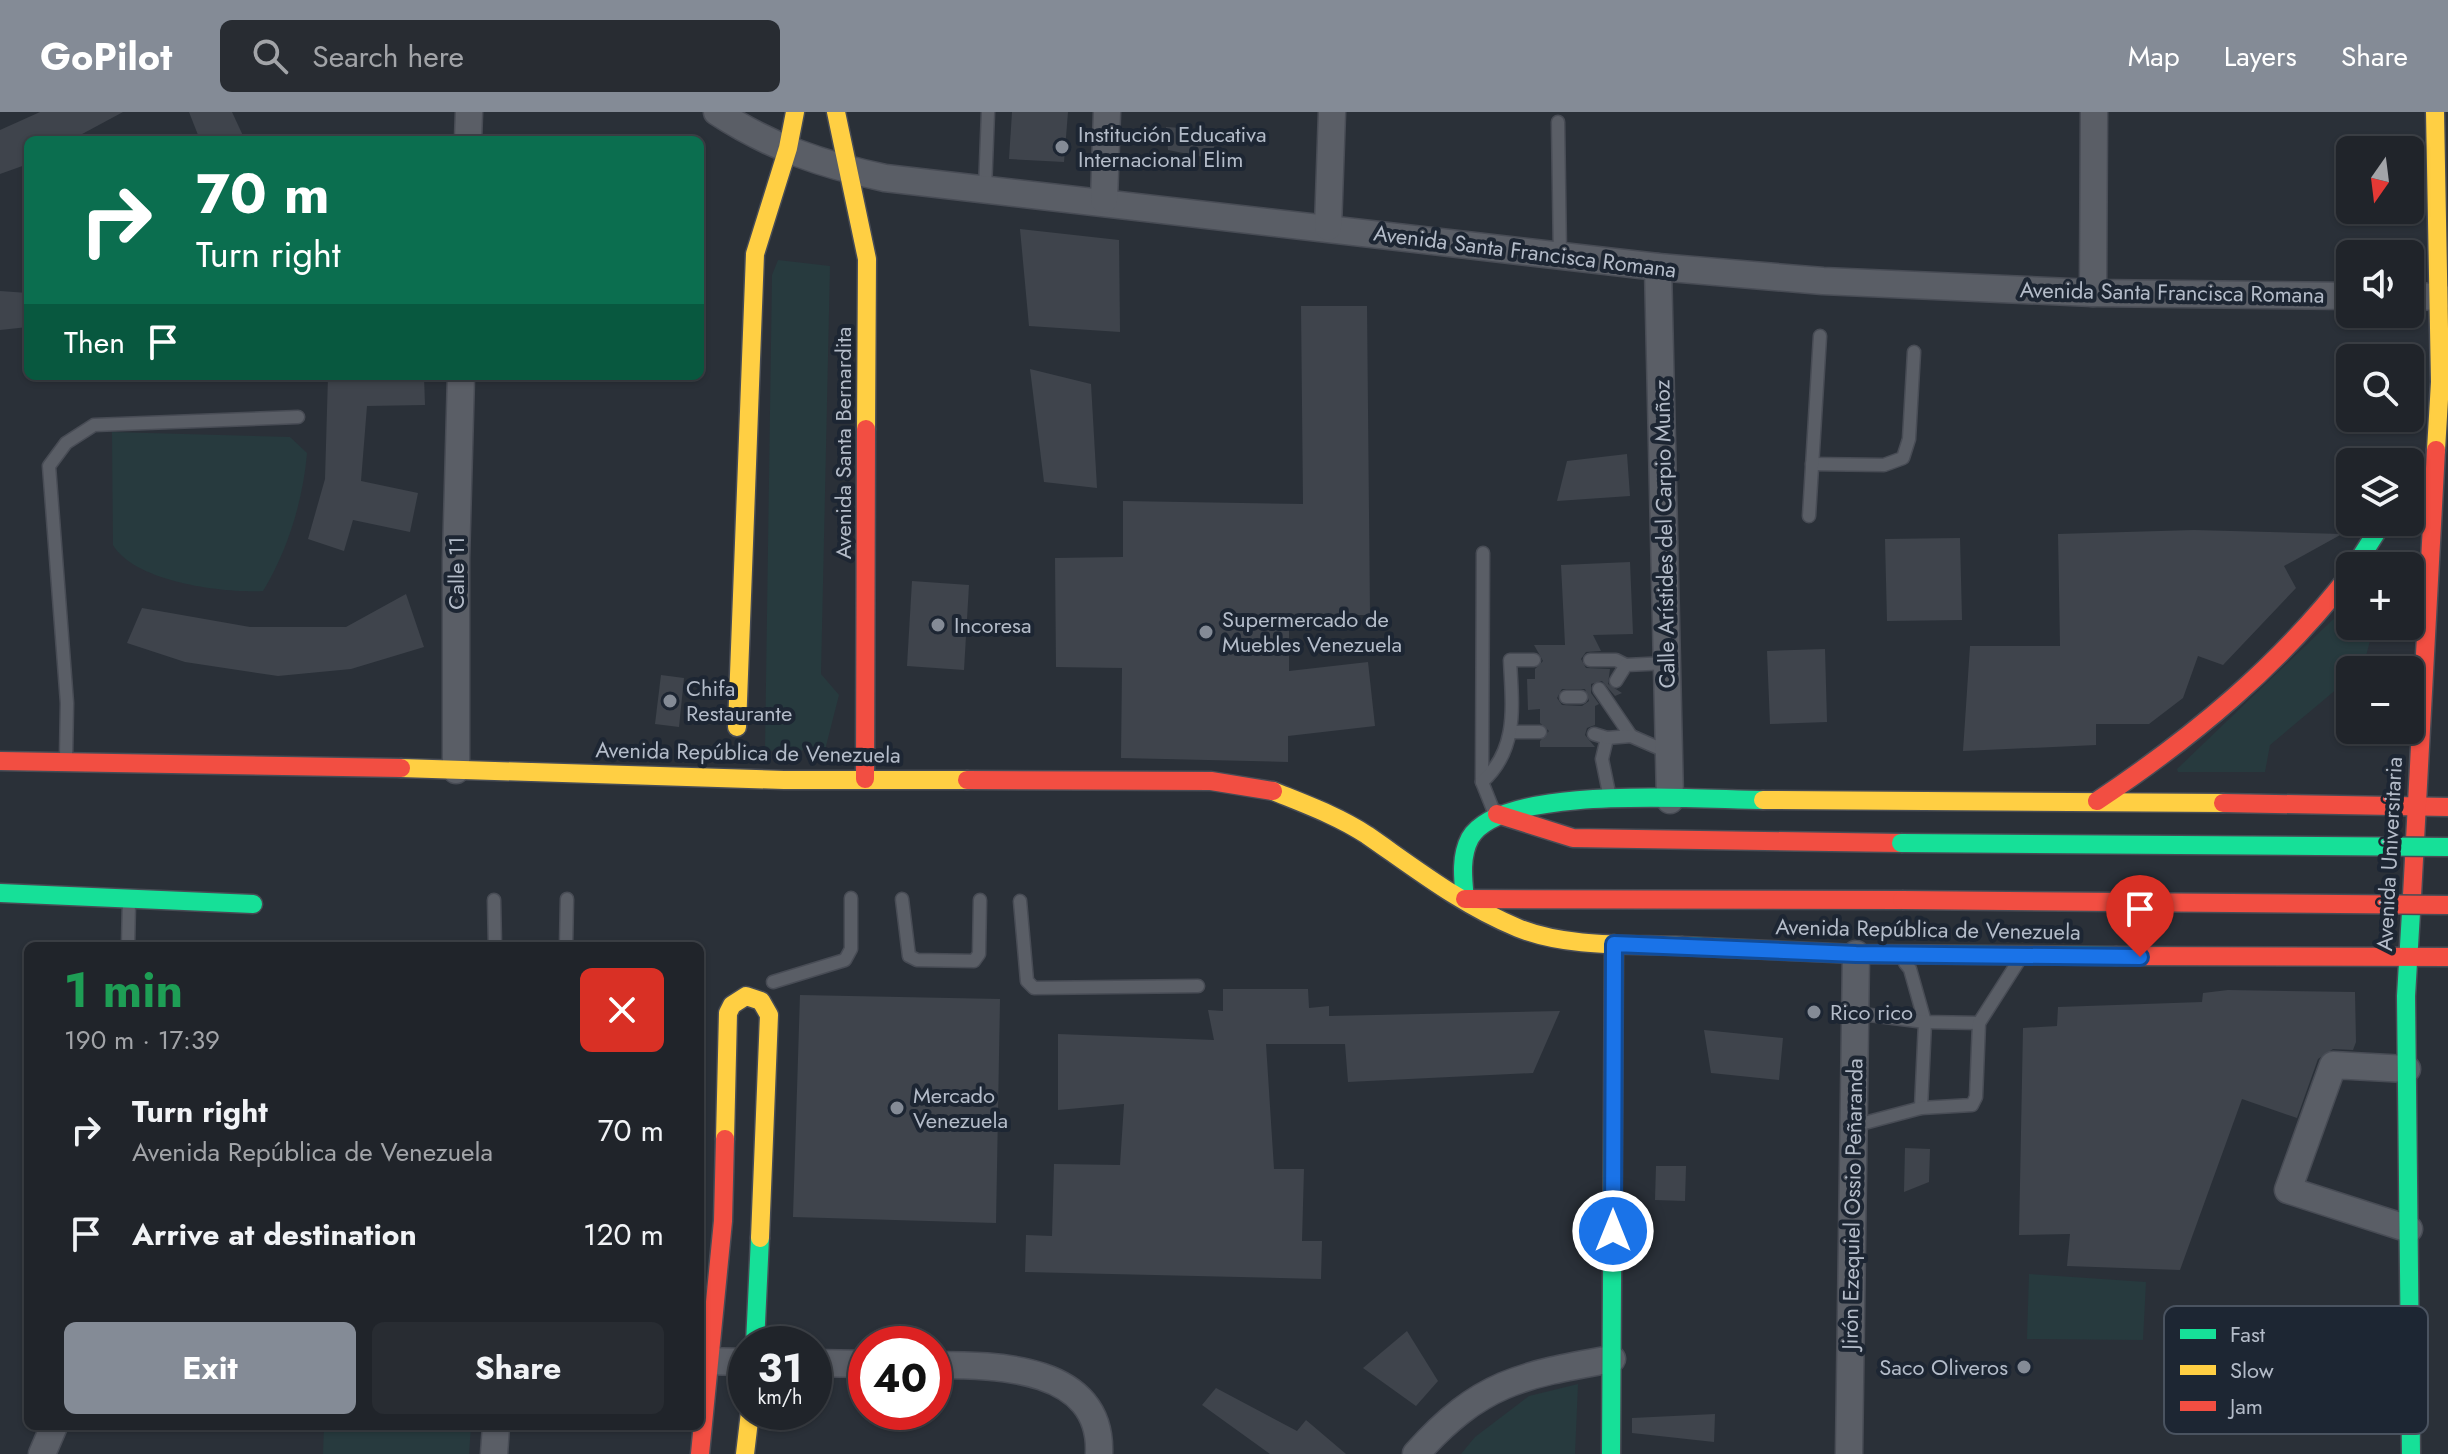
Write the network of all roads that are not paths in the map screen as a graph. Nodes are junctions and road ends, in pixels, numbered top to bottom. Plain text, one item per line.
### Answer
1 (469, 112) edge
2 (717, 112) edge
3 (795, 112) edge
4 (836, 112) edge
5 (988, 112) edge
6 (1107, 112) edge
7 (1332, 112) edge
8 (2094, 112) edge
9 (2435, 112) edge
10 (1558, 122) dead end
11 (468, 136) edge
12 (788, 151) junction
13 (845, 170) junction
14 (985, 189) junction
15 (1104, 200) junction
16 (1328, 227) junction
17 (1560, 256) junction
18 (1658, 267) junction
19 (2093, 293) junction
20 (2336, 296) edge
21 (2424, 296) edge
22 (2440, 297) junction
23 (1820, 336) dead end
24 (1914, 352) dead end
25 (461, 380) edge
26 (2440, 382) junction
27 (298, 417) dead end
28 (2417, 448) edge
29 (1812, 464) junction
30 (1809, 516) dead end
31 (1483, 553) dead end
32 (2336, 593) edge
33 (1534, 660) dead end
34 (1590, 660) dead end
35 (1668, 663) junction
36 (1626, 665) junction
37 (1616, 681) dead end
38 (1599, 689) dead end
39 (1566, 697) dead end
40 (1581, 697) dead end
41 (1512, 698) junction
42 (1528, 698) dead end
43 (737, 727) dead end
44 (1513, 732) junction
45 (1540, 732) dead end
46 (1631, 736) junction
47 (1670, 753) junction
48 (0, 761) edge
49 (66, 761) junction
50 (456, 770) junction
51 (865, 779) junction
52 (1482, 782) junction
53 (1611, 800) junction
54 (1670, 800) junction
55 (2097, 801) junction
56 (2414, 806) junction
57 (2448, 807) edge
58 (1495, 814) junction
59 (2448, 847) edge
60 (0, 893) edge
61 (851, 898) dead end
62 (129, 899) junction
63 (567, 899) dead end
64 (902, 899) dead end
65 (1465, 899) junction
66 (494, 900) dead end
67 (980, 900) dead end
68 (1020, 901) dead end
69 (253, 904) dead end
70 (2448, 905) edge
71 (128, 942) edge
72 (495, 942) edge
73 (566, 942) edge
74 (1614, 944) junction
75 (1896, 953) junction
76 (1856, 954) junction
77 (2022, 956) junction
78 (2448, 957) edge
79 (2408, 959) junction
80 (773, 982) dead end
81 (1198, 986) dead end
82 (1854, 1013) junction
83 (1925, 1022) junction
84 (1979, 1023) junction
85 (2407, 1069) junction
86 (1921, 1108) junction
87 (1853, 1126) junction
88 (2409, 1229) junction
89 (2410, 1306) edge
90 (756, 1326) edge
91 (1612, 1359) junction
92 (706, 1361) edge
93 (728, 1362) edge
94 (952, 1366) edge
95 (704, 1392) edge
96 (52, 1430) edge
97 (496, 1430) edge
98 (702, 1430) edge
99 (748, 1430) edge
100 (2411, 1434) edge
101 (42, 1454) edge
102 (494, 1454) edge
103 (700, 1454) edge
104 (745, 1454) edge
105 (1099, 1454) edge
106 (1416, 1454) edge
107 (1611, 1454) edge
108 (1849, 1454) edge
109 (2411, 1454) edge

1 - 11 street
2 - 12 street, Avenida Santa Francisca Romana
3 - 12 main road
4 - 13 main road, Avenida Santa Bernardita
5 - 14 lane
6 - 15 street
7 - 16 street
8 - 19 street
9 - 22 main road, Avenida Universitaria
10 - 17 lane
12 - 13 street, Avenida Santa Francisca Romana
12 - 43 main road
13 - 14 street, Avenida Santa Francisca Romana
13 - 51 main road, Avenida Santa Bernardita
14 - 15 street, Avenida Santa Francisca Romana
15 - 16 street, Avenida Santa Francisca Romana
16 - 17 street, Avenida Santa Francisca Romana
17 - 18 street, Avenida Santa Francisca Romana
18 - 19 street, Avenida Santa Francisca Romana
18 - 35 street, Calle Arístides del Carpio Muñoz
19 - 20 street, Avenida Santa Francisca Romana
21 - 22 street
22 - 26 main road, Avenida Universitaria
23 - 29 lane
24 - 29 lane
25 - 50 street, Calle 11
26 - 28 main road
26 - 56 main road, Avenida Universitaria
27 - 49 lane
29 - 30 lane
31 - 52 lane
32 - 55 main road
33 - 41 lane
34 - 36 lane
35 - 36 lane
35 - 47 street, Calle Arístides del Carpio Muñoz
36 - 37 lane
38 - 46 lane
39 - 40 lane
41 - 42 lane
41 - 44 lane
44 - 45 lane
44 - 52 lane
46 - 47 lane
46 - 53 lane
47 - 54 street, Calle Arístides del Carpio Muñoz
48 - 49 main road, Avenida República de Venezuela
49 - 50 main road, Avenida República de Venezuela
50 - 51 main road, Avenida República de Venezuela
51 - 65 main road, Avenida República de Venezuela
52 - 58 lane
53 - 54 main road
53 - 58 main road
54 - 55 main road
55 - 56 main road
56 - 57 main road
56 - 79 main road, Avenida Universitaria
58 - 59 main road, bridge
58 - 65 main road
60 - 62 main road
61 - 80 lane
62 - 69 main road
62 - 71 lane
63 - 73 lane
64 - 67 lane
65 - 70 main road, Avenida República de Venezuela, bridge
65 - 74 main road, Avenida República de Venezuela
66 - 72 lane
68 - 81 lane
74 - 76 main road, Avenida República de Venezuela
74 - 91 main road
75 - 76 main road, Avenida República de Venezuela
75 - 77 main road, Avenida República de Venezuela
75 - 83 lane
76 - 82 street, Jirón Ezequiel Ossio Peñaranda
77 - 79 main road, Avenida República de Venezuela
77 - 84 lane
78 - 79 main road, Avenida República de Venezuela
79 - 85 main road, Avenida Universitaria
82 - 83 lane
82 - 87 street, Jirón Ezequiel Ossio Peñaranda
83 - 84 lane
83 - 86 lane
84 - 86 lane
85 - 88 main road, Avenida Universitaria
85 - 88 street
86 - 87 lane
87 - 108 street, Jirón Ezequiel Ossio Peñaranda
88 - 89 main road, Avenida Universitaria
90 - 92 main road
91 - 106 street
91 - 107 main road
92 - 93 street
92 - 95 main road
94 - 105 street
96 - 101 street
97 - 102 street
98 - 103 main road
99 - 104 main road
100 - 109 main road, Avenida Universitaria

